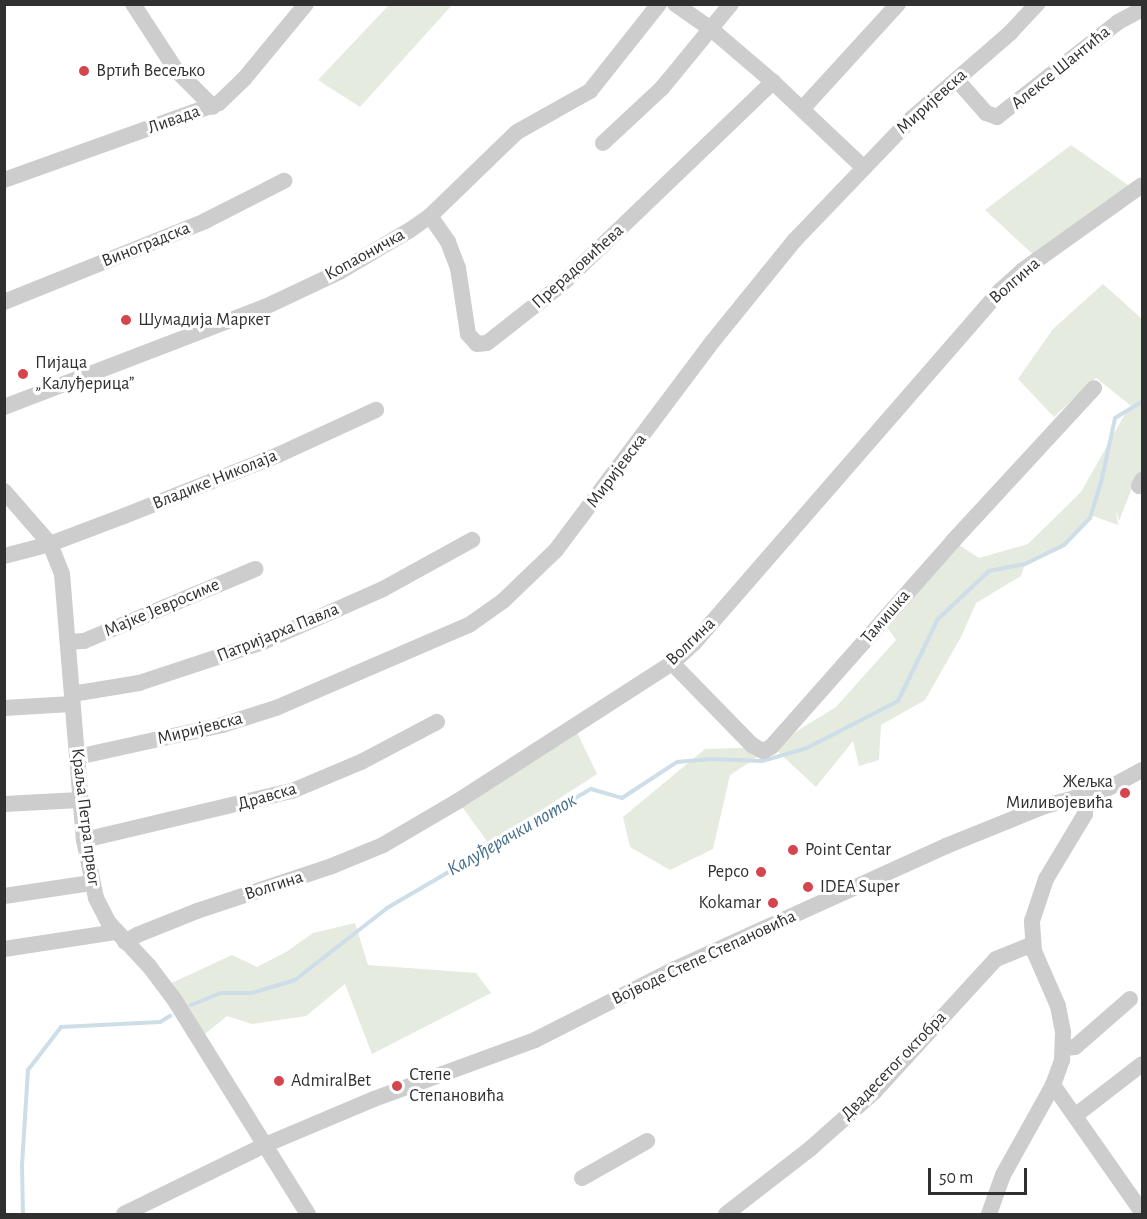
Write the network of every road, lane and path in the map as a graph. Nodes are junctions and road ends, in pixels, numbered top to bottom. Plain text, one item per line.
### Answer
1 (306, 4) edge
2 (659, 4) edge
3 (675, 4) edge
4 (730, 4) edge
5 (898, 4) edge
6 (1037, 4) edge
7 (135, 6) edge
8 (1143, 9) edge
9 (711, 29) junction
10 (957, 80) junction
11 (773, 82) junction
12 (213, 107) junction
13 (803, 108) junction
14 (603, 143) dead end
15 (864, 168) junction
16 (4, 180) edge
17 (284, 181) dead end
18 (1143, 185) edge
19 (430, 216) junction
20 (4, 302) edge
21 (1094, 388) dead end
22 (4, 407) edge
23 (376, 410) dead end
24 (4, 491) edge
25 (472, 540) dead end
26 (50, 544) junction
27 (4, 556) edge
28 (255, 569) dead end
29 (68, 642) junction
30 (672, 663) junction
31 (72, 699) junction
32 (4, 708) edge
33 (437, 722) dead end
34 (77, 757) junction
35 (1143, 770) edge
36 (1085, 797) junction
37 (80, 800) junction
38 (4, 804) edge
39 (84, 840) junction
40 (92, 883) junction
41 (4, 896) edge
42 (121, 937) junction
43 (1033, 944) junction
44 (4, 949) edge
45 (1130, 999) dead end
46 (1063, 1048) junction
47 (1143, 1064) edge
48 (1053, 1085) junction
49 (1076, 1115) junction
50 (647, 1141) dead end
51 (265, 1145) junction
52 (582, 1178) dead end
53 (1143, 1212) edge
54 (124, 1215) edge
55 (308, 1215) edge
56 (726, 1215) edge
57 (989, 1215) edge

1 - 12 street, Ливада
2 - 19 street, Копаоничка
3 - 9 street
4 - 9 street
5 - 13 street
6 - 10 street, Миријевска
7 - 12 street
8 - 10 street, Алексе Шантића
9 - 11 street
9 - 14 street
10 - 15 street, Миријевска
11 - 13 street
11 - 19 street, Прерадовићева
12 - 16 street, Ливада
13 - 15 street
15 - 34 street, Миријевска
17 - 20 street, Виноградска
18 - 30 street, Волгина
19 - 22 street, Копаоничка
21 - 30 street, Тамишка
23 - 26 street, Владике Николаја
24 - 26 street, Краља Петра првог
25 - 31 street, Патријарха Павла
26 - 27 street, Владике Николаја
26 - 29 street, Краља Петра првог
28 - 29 street, Мајке Јевросиме
29 - 31 street, Краља Петра првог
30 - 42 street, Волгина
31 - 32 street, Патријарха Павла
31 - 34 street, Краља Петра првог
33 - 39 street, Дравска
34 - 37 street, Краља Петра првог
35 - 36 street, Војводе Степе Степановића
36 - 43 street
36 - 51 street, Војводе Степе Степановића
37 - 38 street
37 - 39 street, Краља Петра првог
39 - 40 street, Краља Петра првог
40 - 41 street
40 - 42 street, Краља Петра првог
42 - 44 street, Волгина
42 - 51 street, Краља Петра првог
43 - 46 street
43 - 56 street, Двадесетог октобра
45 - 46 street
46 - 48 street
47 - 49 street
48 - 49 street
48 - 57 street
49 - 53 street
50 - 52 street
51 - 54 street, Војводе Степе Степановића
51 - 55 street, Краља Петра првог

